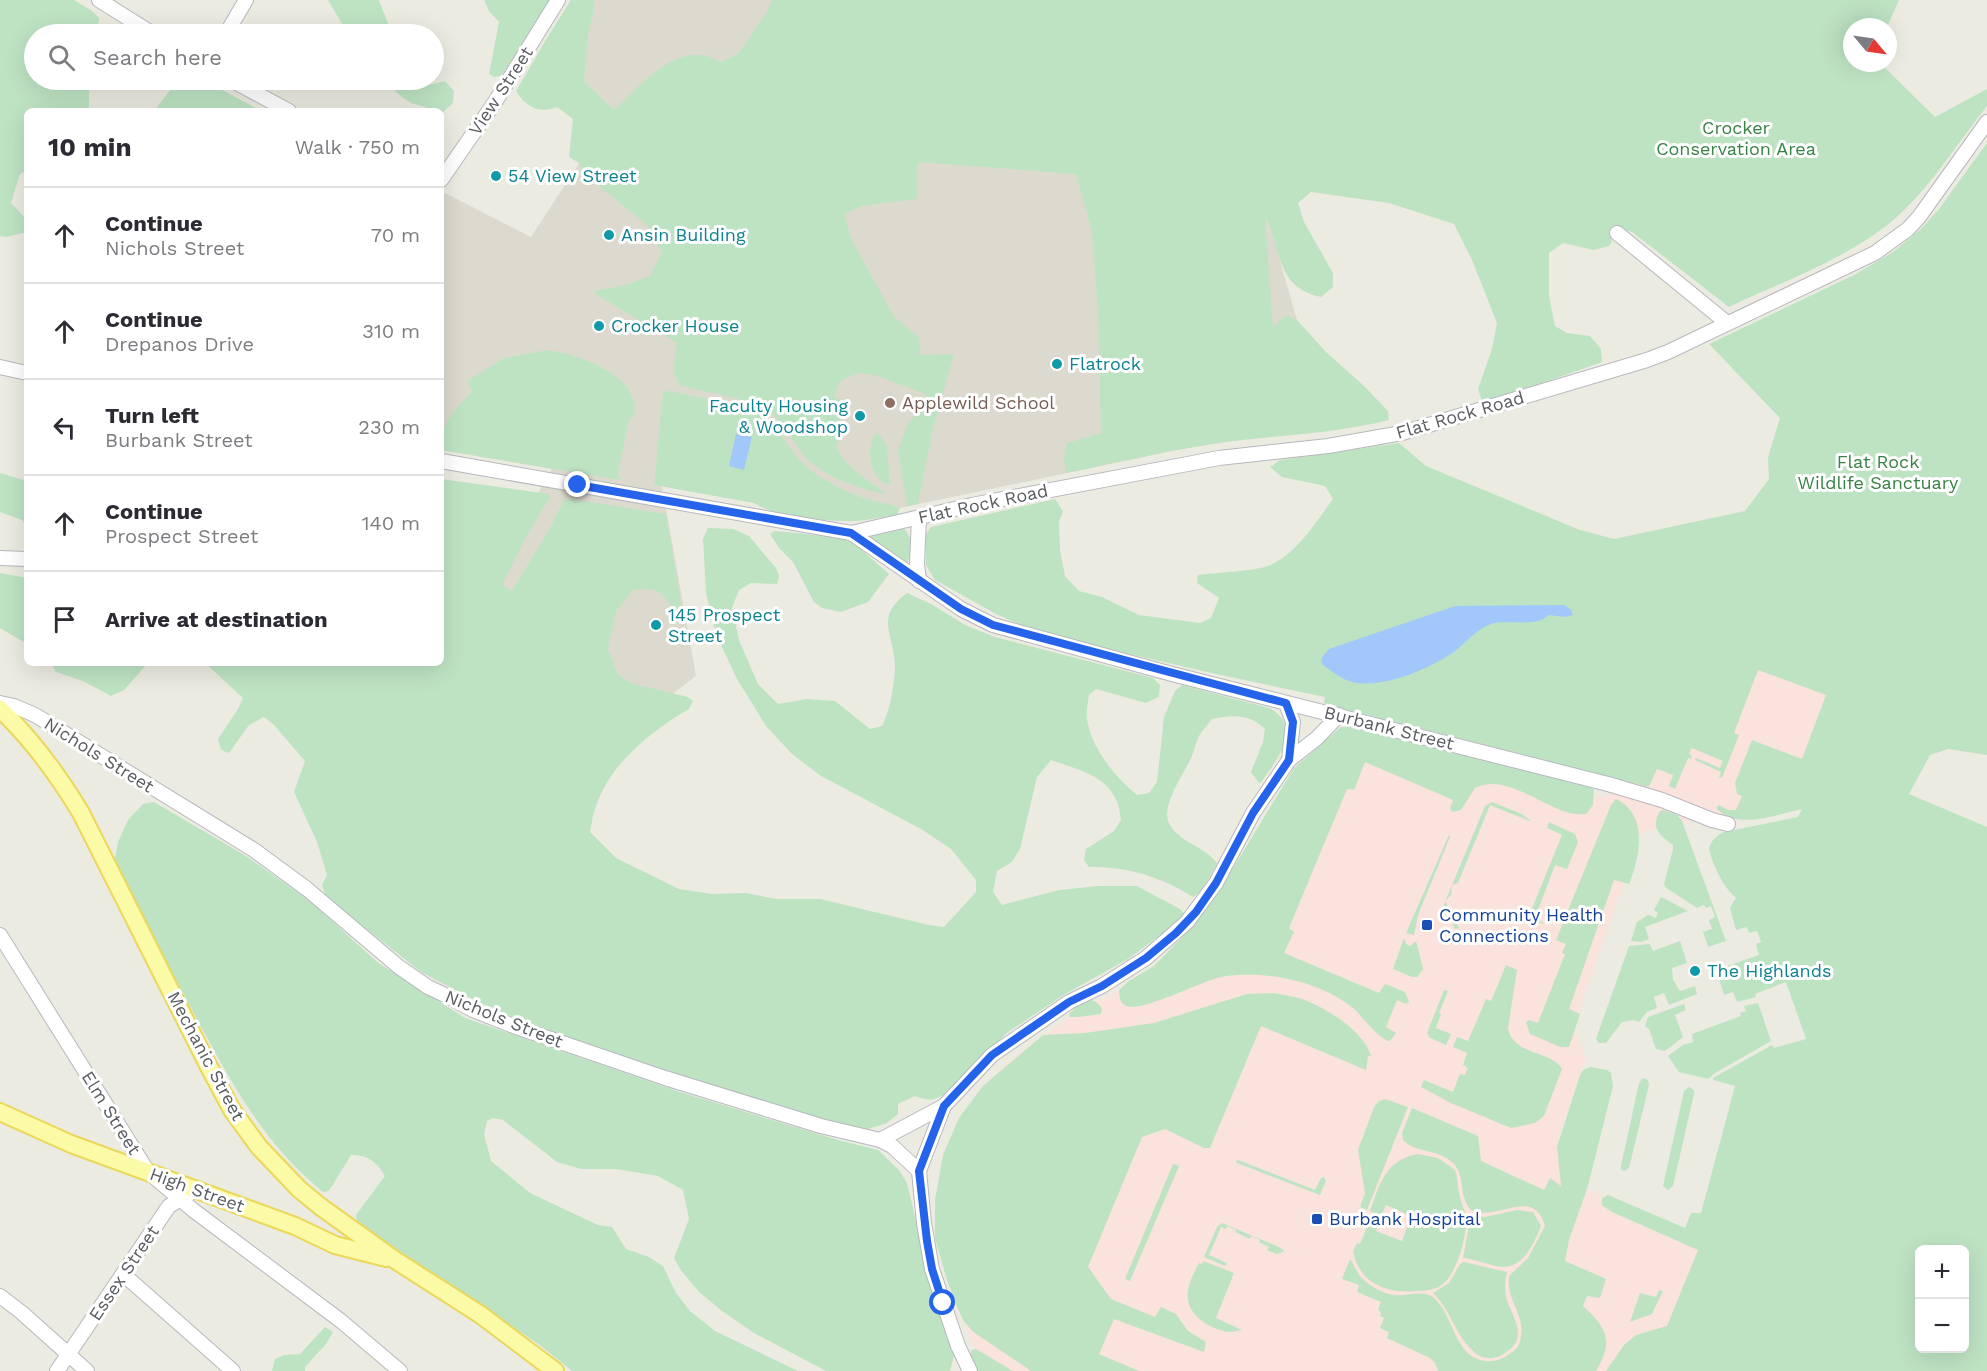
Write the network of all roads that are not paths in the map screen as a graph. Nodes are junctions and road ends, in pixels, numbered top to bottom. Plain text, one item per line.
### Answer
1 (99, 0) edge
2 (246, 0) edge
3 (558, 0) edge
4 (137, 24) edge
5 (232, 24) edge
6 (250, 90) edge
7 (283, 108) edge
8 (1987, 122) edge
9 (444, 176) edge
10 (1617, 233) dead end
11 (1727, 323) junction
12 (0, 367) edge
13 (24, 372) edge
14 (444, 462) edge
15 (919, 518) junction
16 (851, 533) junction
17 (0, 558) edge
18 (24, 559) edge
19 (919, 581) junction
20 (0, 703) edge
21 (1286, 703) junction
22 (0, 709) edge
23 (1339, 715) junction
24 (1289, 760) junction
25 (1728, 824) dead end
26 (0, 935) edge
27 (944, 1106) junction
28 (0, 1112) edge
29 (880, 1140) junction
30 (919, 1171) junction
31 (148, 1172) junction
32 (205, 1192) junction
33 (180, 1199) junction
34 (165, 1212) junction
35 (395, 1260) junction
36 (123, 1274) junction
37 (0, 1296) edge
38 (68, 1354) junction
39 (57, 1371) edge
40 (87, 1371) edge
41 (233, 1371) edge
42 (400, 1371) edge
43 (555, 1371) edge
44 (970, 1371) edge

1 - 4 street
2 - 5 street
3 - 9 street, View Street
6 - 7 street
8 - 11 street, Flat Rock Road
10 - 11 street
11 - 15 street, Flat Rock Road
12 - 13 street
14 - 16 street
15 - 16 street, Flat Rock Road
15 - 19 street
16 - 19 street, Burbank Street
17 - 18 street
19 - 21 street, Burbank Street
20 - 29 street, Nichols Street
21 - 23 street, Burbank Street
21 - 24 street
22 - 35 main road, Mechanic Street
23 - 24 street
23 - 25 street, Burbank Street
24 - 27 street
26 - 31 street, Elm Street
27 - 29 street
27 - 30 street
28 - 31 main road, High Street
29 - 30 street, Nichols Street
30 - 44 street
31 - 32 main road, High Street
31 - 33 street, Elm Street
31 - 34 street, Essex Street
32 - 33 street
32 - 35 main road, High Street
33 - 34 street
33 - 42 street, Elm Street
34 - 36 street, Essex Street
35 - 43 main road, Mechanic Street
36 - 38 street, Essex Street
36 - 41 street
37 - 38 street
38 - 39 street, Essex Street
38 - 40 street

